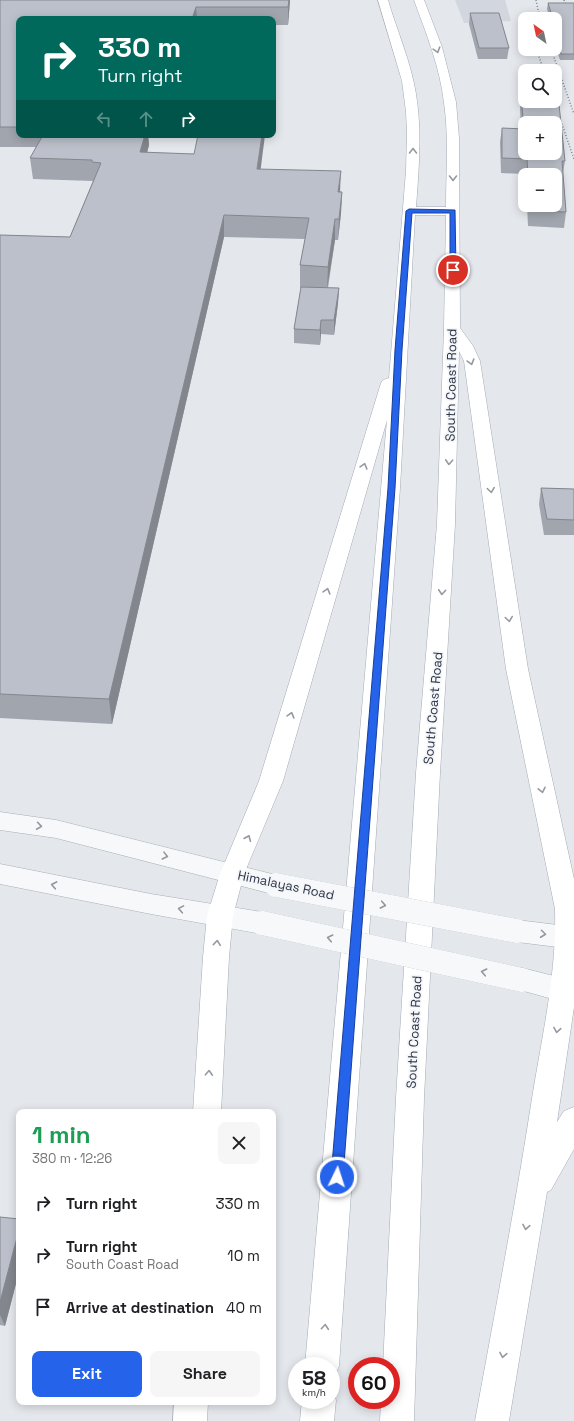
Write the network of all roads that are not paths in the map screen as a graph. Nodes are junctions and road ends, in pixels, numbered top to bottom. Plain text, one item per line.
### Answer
1 (383, 0) edge
2 (419, 0) edge
3 (409, 211) junction
4 (453, 211) junction
5 (452, 328) junction
6 (399, 350) junction
7 (0, 821) edge
8 (0, 874) edge
9 (232, 874) junction
10 (220, 916) junction
11 (572, 938) edge
12 (569, 992) edge
13 (207, 1109) edge
14 (574, 1121) edge
15 (532, 1194) junction
16 (323, 1357) edge
17 (191, 1405) edge
18 (318, 1409) edge
19 (190, 1421) edge
20 (317, 1421) edge
21 (397, 1421) edge
22 (492, 1421) edge

3 -> 1 main road
2 -> 4 main road, South Coast Road
3 - 4 main road
3 - 6 main road
4 - 5 main road, South Coast Road
5 -> 11 main road
5 -> 21 main road, South Coast Road
9 -> 6 main road
16 -> 6 main road
7 -> 9 street, Himalayas Road
10 -> 8 street
9 - 10 main road
9 -> 11 street, Himalayas Road, bridge
12 -> 10 street, bridge
13 -> 10 main road
11 - 12 main road
12 -> 15 main road
14 - 15 main road
15 -> 22 main road
17 - 19 main road
18 - 20 main road

